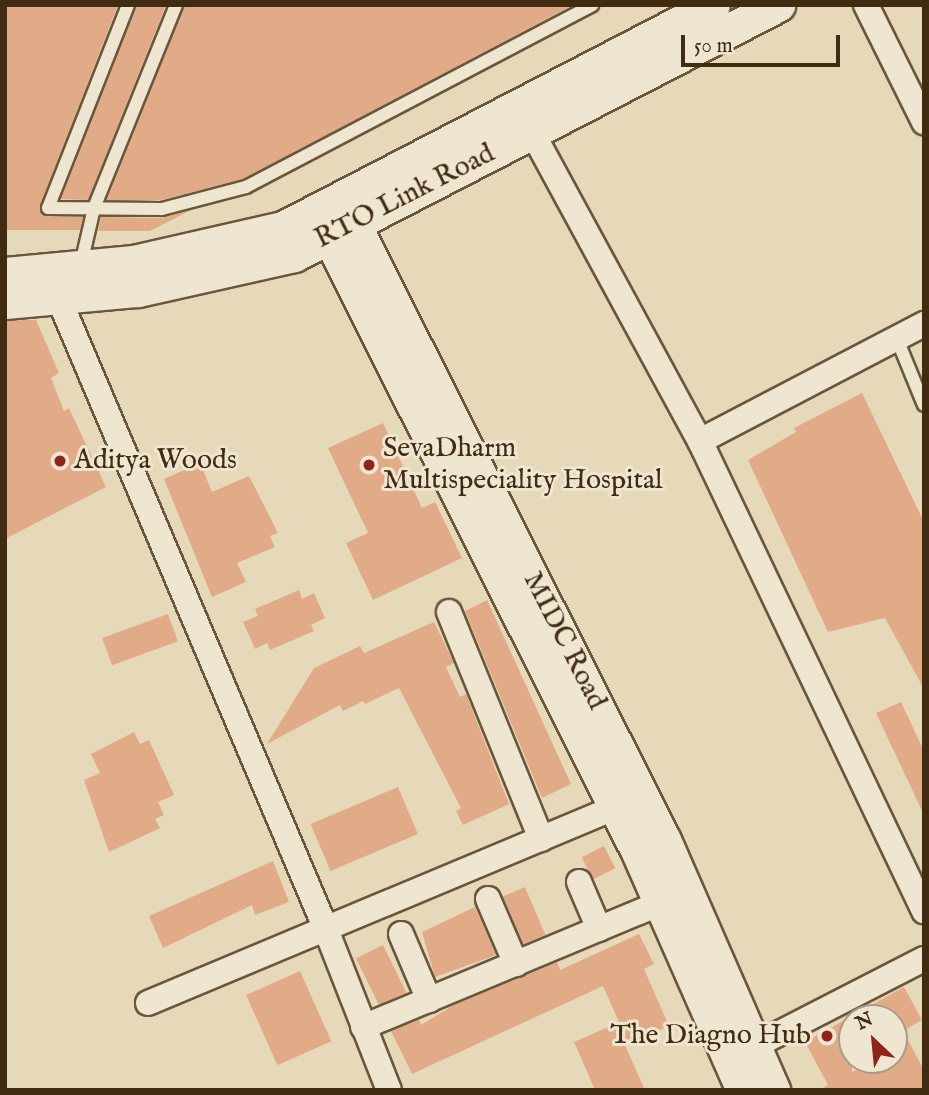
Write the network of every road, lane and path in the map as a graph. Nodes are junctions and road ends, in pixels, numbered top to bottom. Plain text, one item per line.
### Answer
1 (128, 5) edge
2 (176, 5) edge
3 (592, 5) edge
4 (713, 5) edge
5 (778, 5) edge
6 (866, 5) edge
7 (924, 122) edge
8 (532, 132) junction
9 (93, 208) junction
10 (335, 218) junction
11 (80, 269) junction
12 (5, 274) edge
13 (59, 299) junction
14 (5, 302) edge
15 (924, 324) edge
16 (897, 338) junction
17 (924, 405) edge
18 (700, 442) junction
19 (449, 612) dead end
20 (629, 802) junction
21 (541, 839) junction
22 (579, 882) dead end
23 (488, 899) dead end
24 (661, 903) junction
25 (924, 911) edge
26 (325, 927) junction
27 (599, 929) junction
28 (401, 934) dead end
29 (924, 958) edge
30 (516, 964) junction
31 (429, 1000) junction
32 (148, 1003) dead end
33 (363, 1027) junction
34 (742, 1052) junction
35 (388, 1090) edge
36 (743, 1090) edge
37 (773, 1090) edge

1 - 9 lane
2 - 9 lane
3 - 9 lane
4 - 10 main road, RTO Link Road
5 - 8 main road, RTO Link Road
6 - 7 street
8 - 10 main road, RTO Link Road
8 - 18 street
9 - 11 lane
10 - 11 main road, RTO Link Road
10 - 13 main road, RTO Link Road
10 - 20 main road, MIDC Road
11 - 12 main road, RTO Link Road
13 - 14 main road, RTO Link Road
13 - 26 street
15 - 16 street
16 - 17 lane
16 - 18 street
18 - 25 street
19 - 21 street
20 - 21 street
20 - 24 main road, MIDC Road
20 - 34 main road, MIDC Road
21 - 26 street
22 - 27 street
23 - 30 street
24 - 27 street
24 - 34 main road, MIDC Road
26 - 32 street
26 - 33 street
27 - 30 street
28 - 31 street
29 - 34 street
30 - 31 street
31 - 33 street
33 - 35 street
34 - 36 main road, MIDC Road
34 - 37 main road, MIDC Road

